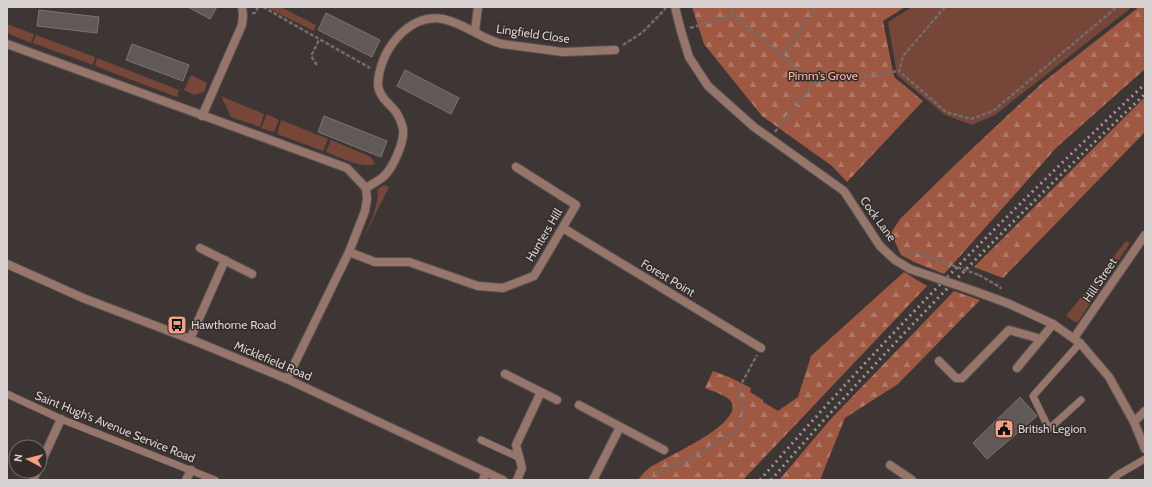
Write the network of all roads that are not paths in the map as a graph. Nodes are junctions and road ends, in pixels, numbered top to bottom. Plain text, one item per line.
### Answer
1 (242, 7) edge
2 (478, 7) edge
3 (675, 7) edge
4 (475, 31) junction
5 (7, 44) edge
6 (615, 50) road end
7 (202, 116) junction
8 (516, 166) dead end
9 (366, 188) junction
10 (563, 228) junction
11 (1145, 235) edge
12 (200, 248) dead end
13 (349, 252) junction
14 (225, 260) junction
15 (7, 264) edge
16 (252, 274) dead end
17 (1053, 324) junction
18 (190, 339) junction
19 (1041, 339) junction
20 (1077, 341) junction
21 (761, 348) road end
22 (939, 362) dead end
23 (1016, 368) dead end
24 (505, 374) dead end
25 (287, 379) junction
26 (541, 392) junction
27 (7, 394) edge
28 (557, 400) dead end
29 (1081, 400) dead end
30 (579, 405) dead end
31 (1145, 411) edge
32 (61, 419) junction
33 (1134, 422) junction
34 (620, 427) junction
35 (481, 440) dead end
36 (48, 447) edge
37 (1145, 449) edge
38 (664, 450) dead end
39 (520, 458) junction
40 (1145, 459) edge
41 (890, 465) dead end
42 (191, 470) junction
43 (485, 476) edge
44 (186, 480) edge
45 (215, 480) edge
46 (503, 480) edge
47 (517, 480) edge
48 (593, 480) edge
49 (912, 480) edge
50 (1112, 480) edge

1 - 7 street
2 - 4 street
3 - 17 street, Cock Lane, bridge
4 - 6 street, Lingfield Close
4 - 9 street, Lingfield Close
5 - 7 street
7 - 9 street
8 - 10 street, Hunters Hill
9 - 13 street
10 - 13 street, Hunters Hill
10 - 21 street, Forest Point
11 - 20 street, Hill Street
12 - 14 street
13 - 25 street
14 - 16 street
14 - 18 street
15 - 18 street, Micklefield Road
17 - 19 street
17 - 20 street, Cock Lane
18 - 25 street, Micklefield Road
19 - 22 street
19 - 23 street
20 - 29 lane
20 - 33 street, Cock Lane
24 - 26 street
25 - 43 street, Micklefield Road
26 - 28 street
26 - 39 street
27 - 32 lane, Saint Hugh's Avenue Service Road
30 - 34 street
31 - 33 street
32 - 36 street
32 - 42 lane, Saint Hugh's Avenue Service Road
33 - 37 street, Cock Lane
34 - 38 street
34 - 48 street
35 - 39 lane
39 - 47 street
40 - 50 lane
41 - 49 street
42 - 44 street
42 - 45 lane, Saint Hugh's Avenue Service Road
43 - 46 street, Micklefield Road

